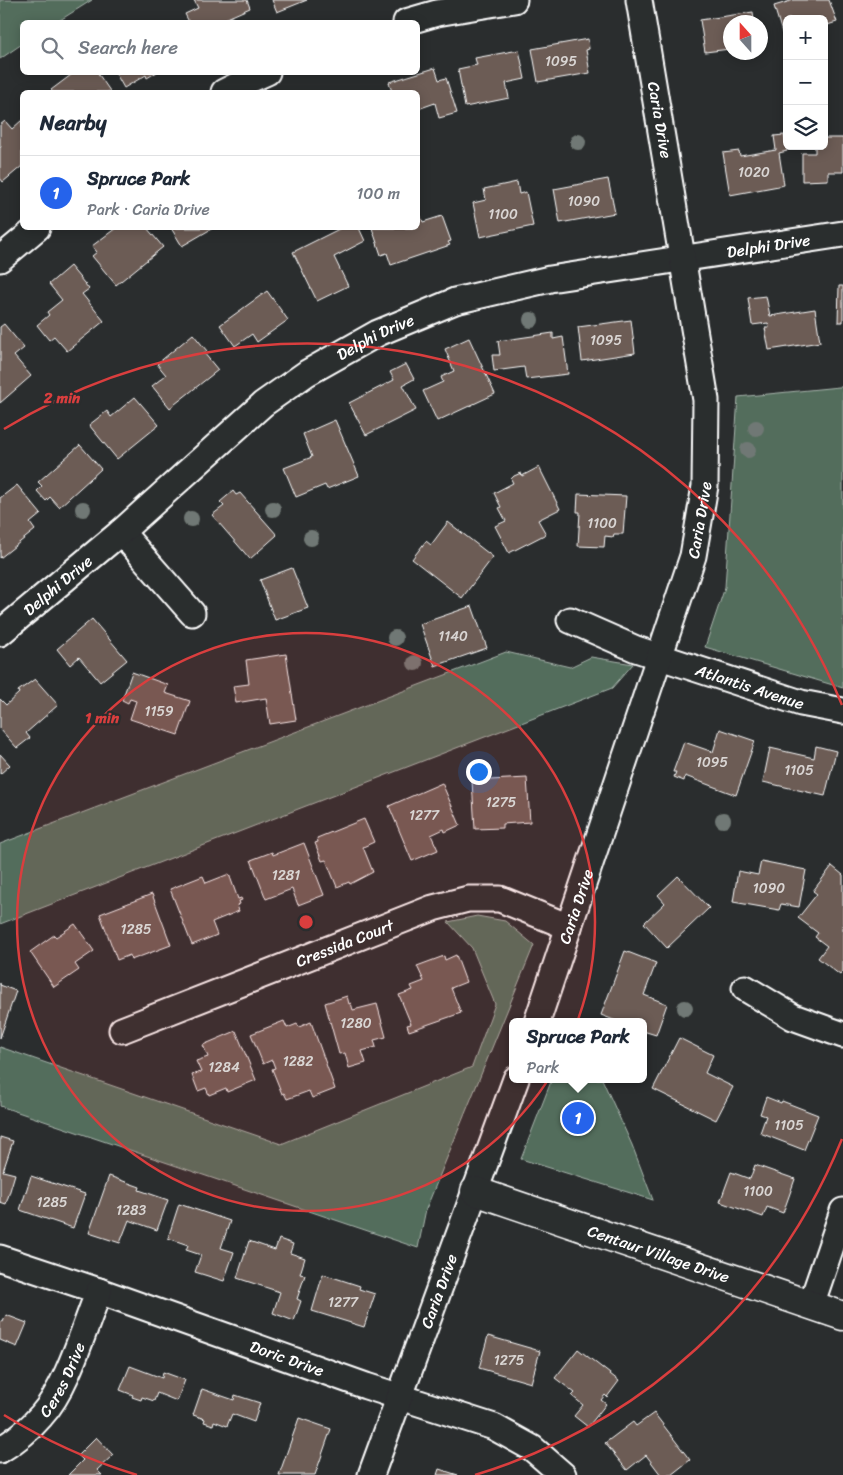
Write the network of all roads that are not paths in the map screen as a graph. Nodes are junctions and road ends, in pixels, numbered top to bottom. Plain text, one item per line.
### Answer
1 (514, 0) edge
2 (639, 0) edge
3 (413, 20) edge
4 (260, 75) edge
5 (228, 90) edge
6 (35, 230) edge
7 (843, 234) edge
8 (0, 259) edge
9 (683, 259) junction
10 (121, 532) junction
11 (192, 613) dead end
12 (570, 620) dead end
13 (0, 633) edge
14 (660, 656) junction
15 (843, 711) edge
16 (569, 926) junction
17 (745, 988) dead end
18 (537, 1018) edge
19 (122, 1030) dead end
20 (843, 1035) edge
21 (515, 1083) edge
22 (475, 1191) junction
23 (843, 1211) edge
24 (0, 1258) edge
25 (99, 1291) junction
26 (811, 1305) junction
27 (843, 1316) edge
28 (401, 1396) junction
29 (0, 1450) edge
30 (371, 1475) edge
31 (563, 1475) edge

1 - 3 street
2 - 9 street, Caria Drive
4 - 5 street
6 - 8 street
7 - 9 street, Delphi Drive
9 - 10 street, Delphi Drive
9 - 14 street, Caria Drive
10 - 11 street
10 - 13 street, Delphi Drive
12 - 14 street, Atlantis Avenue
14 - 15 street, Atlantis Avenue
14 - 16 street, Caria Drive
16 - 18 street, Caria Drive
16 - 19 street, Cressida Court
17 - 20 street
21 - 22 street, Caria Drive
22 - 26 street, Centaur Village Drive
22 - 28 street, Caria Drive
23 - 26 street
24 - 25 street, Doric Drive
25 - 28 street, Doric Drive
25 - 29 street, Ceres Drive
26 - 27 street, Centaur Village Drive
28 - 30 street, Caria Drive
28 - 31 street, Doric Drive

